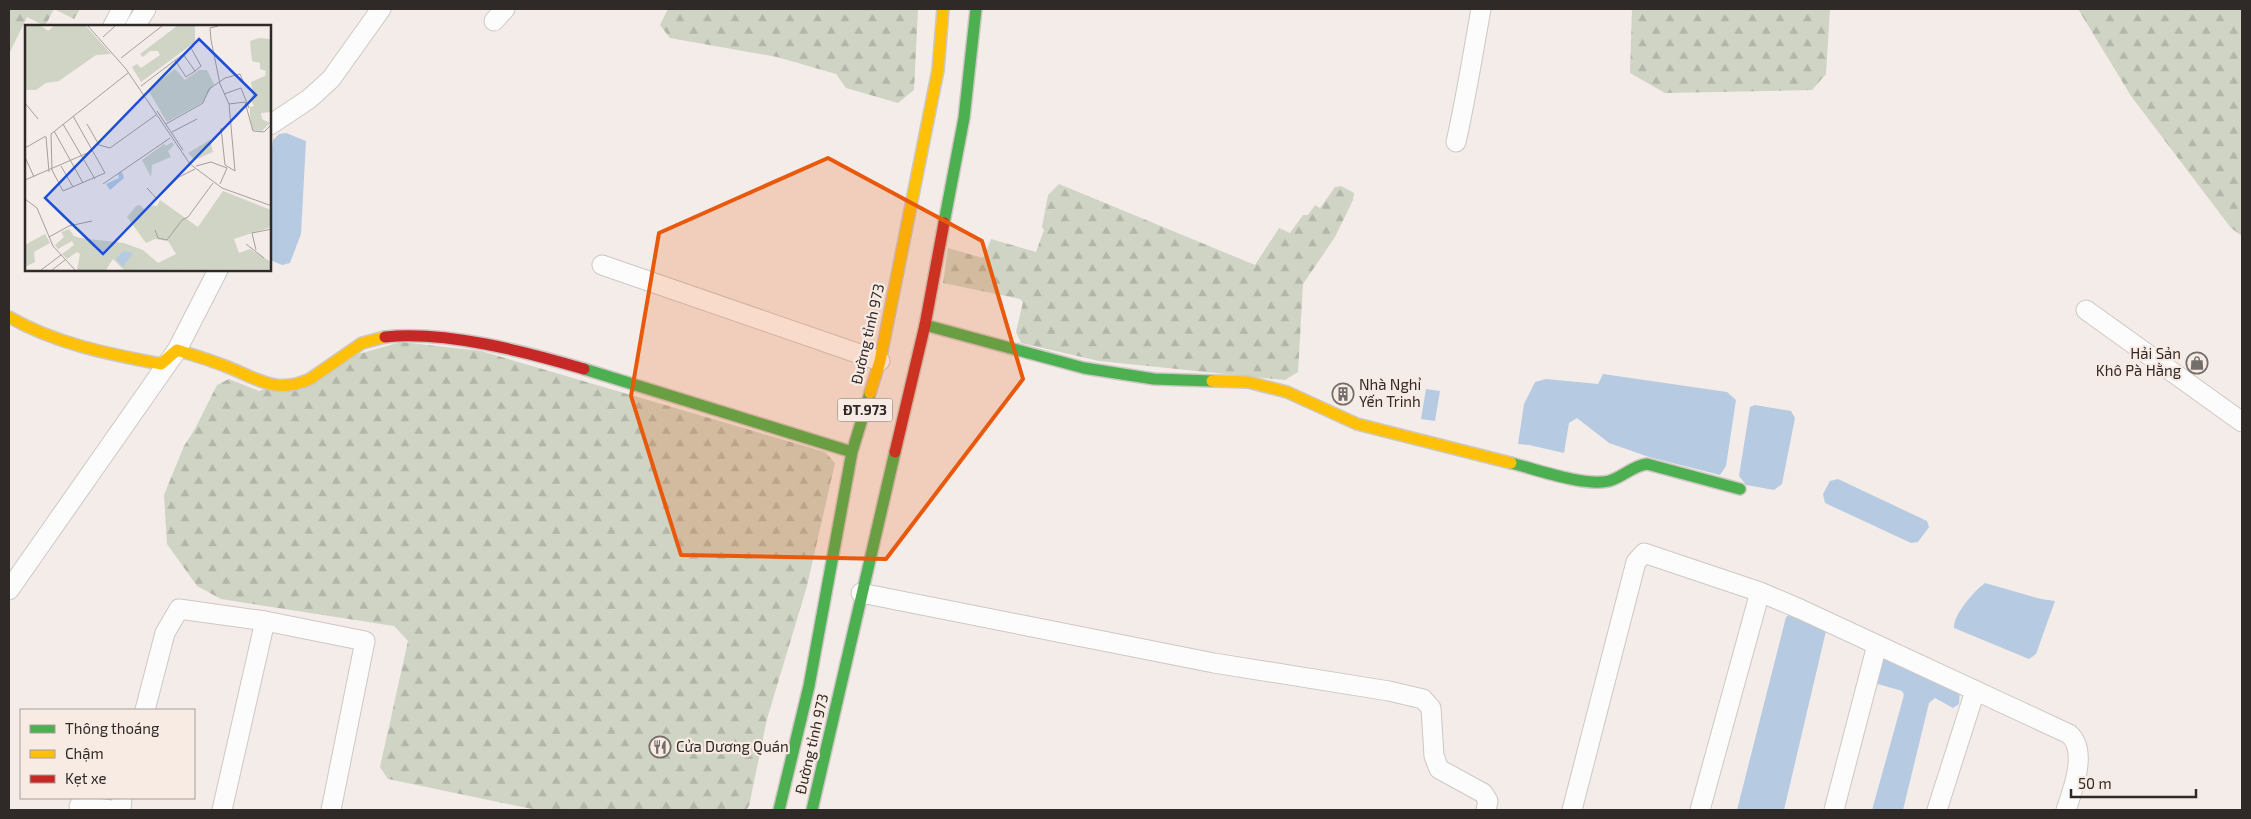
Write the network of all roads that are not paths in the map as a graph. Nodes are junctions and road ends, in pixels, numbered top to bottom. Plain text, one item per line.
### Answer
1 (122, 9) edge
2 (146, 9) edge
3 (381, 9) edge
4 (943, 9) edge
5 (976, 9) edge
6 (1481, 9) edge
7 (114, 25) edge
8 (136, 25) edge
9 (271, 124) edge
10 (1456, 142) dead end
11 (602, 265) dead end
12 (217, 271) edge
13 (2086, 310) dead end
14 (9, 317) edge
15 (925, 325) junction
16 (177, 350) junction
17 (880, 361) junction
18 (2242, 422) edge
19 (852, 452) junction
20 (1740, 489) dead end
21 (9, 590) edge
22 (1760, 592) junction
23 (861, 593) junction
24 (265, 621) junction
25 (1877, 645) junction
26 (1975, 691) junction
27 (145, 709) edge
28 (79, 806) dead end
29 (1579, 808) edge
30 (112, 810) edge
31 (222, 810) edge
32 (331, 810) edge
33 (779, 810) edge
34 (812, 810) edge
35 (1486, 810) edge
36 (1700, 810) edge
37 (1834, 810) edge
38 (1937, 810) edge
39 (2066, 810) edge

1 - 7 street
2 - 8 street
3 - 9 street
4 - 17 street, Đường tỉnh 973 / ĐT.973
5 - 15 street, Đường tỉnh 973 / ĐT.973
6 - 10 street
11 - 17 street
12 - 16 street
13 - 18 street
14 - 16 street
15 - 20 street
15 - 23 street, Đường tỉnh 973 / ĐT.973
16 - 19 street
16 - 21 street
17 - 19 street, Đường tỉnh 973 / ĐT.973
19 - 33 street, Đường tỉnh 973 / ĐT.973
22 - 25 street
22 - 29 street
22 - 36 street
23 - 34 street, Đường tỉnh 973 / ĐT.973
23 - 35 street
24 - 27 street
24 - 31 street
24 - 32 street
25 - 26 street
25 - 37 street
26 - 38 street
26 - 39 street
28 - 30 street

